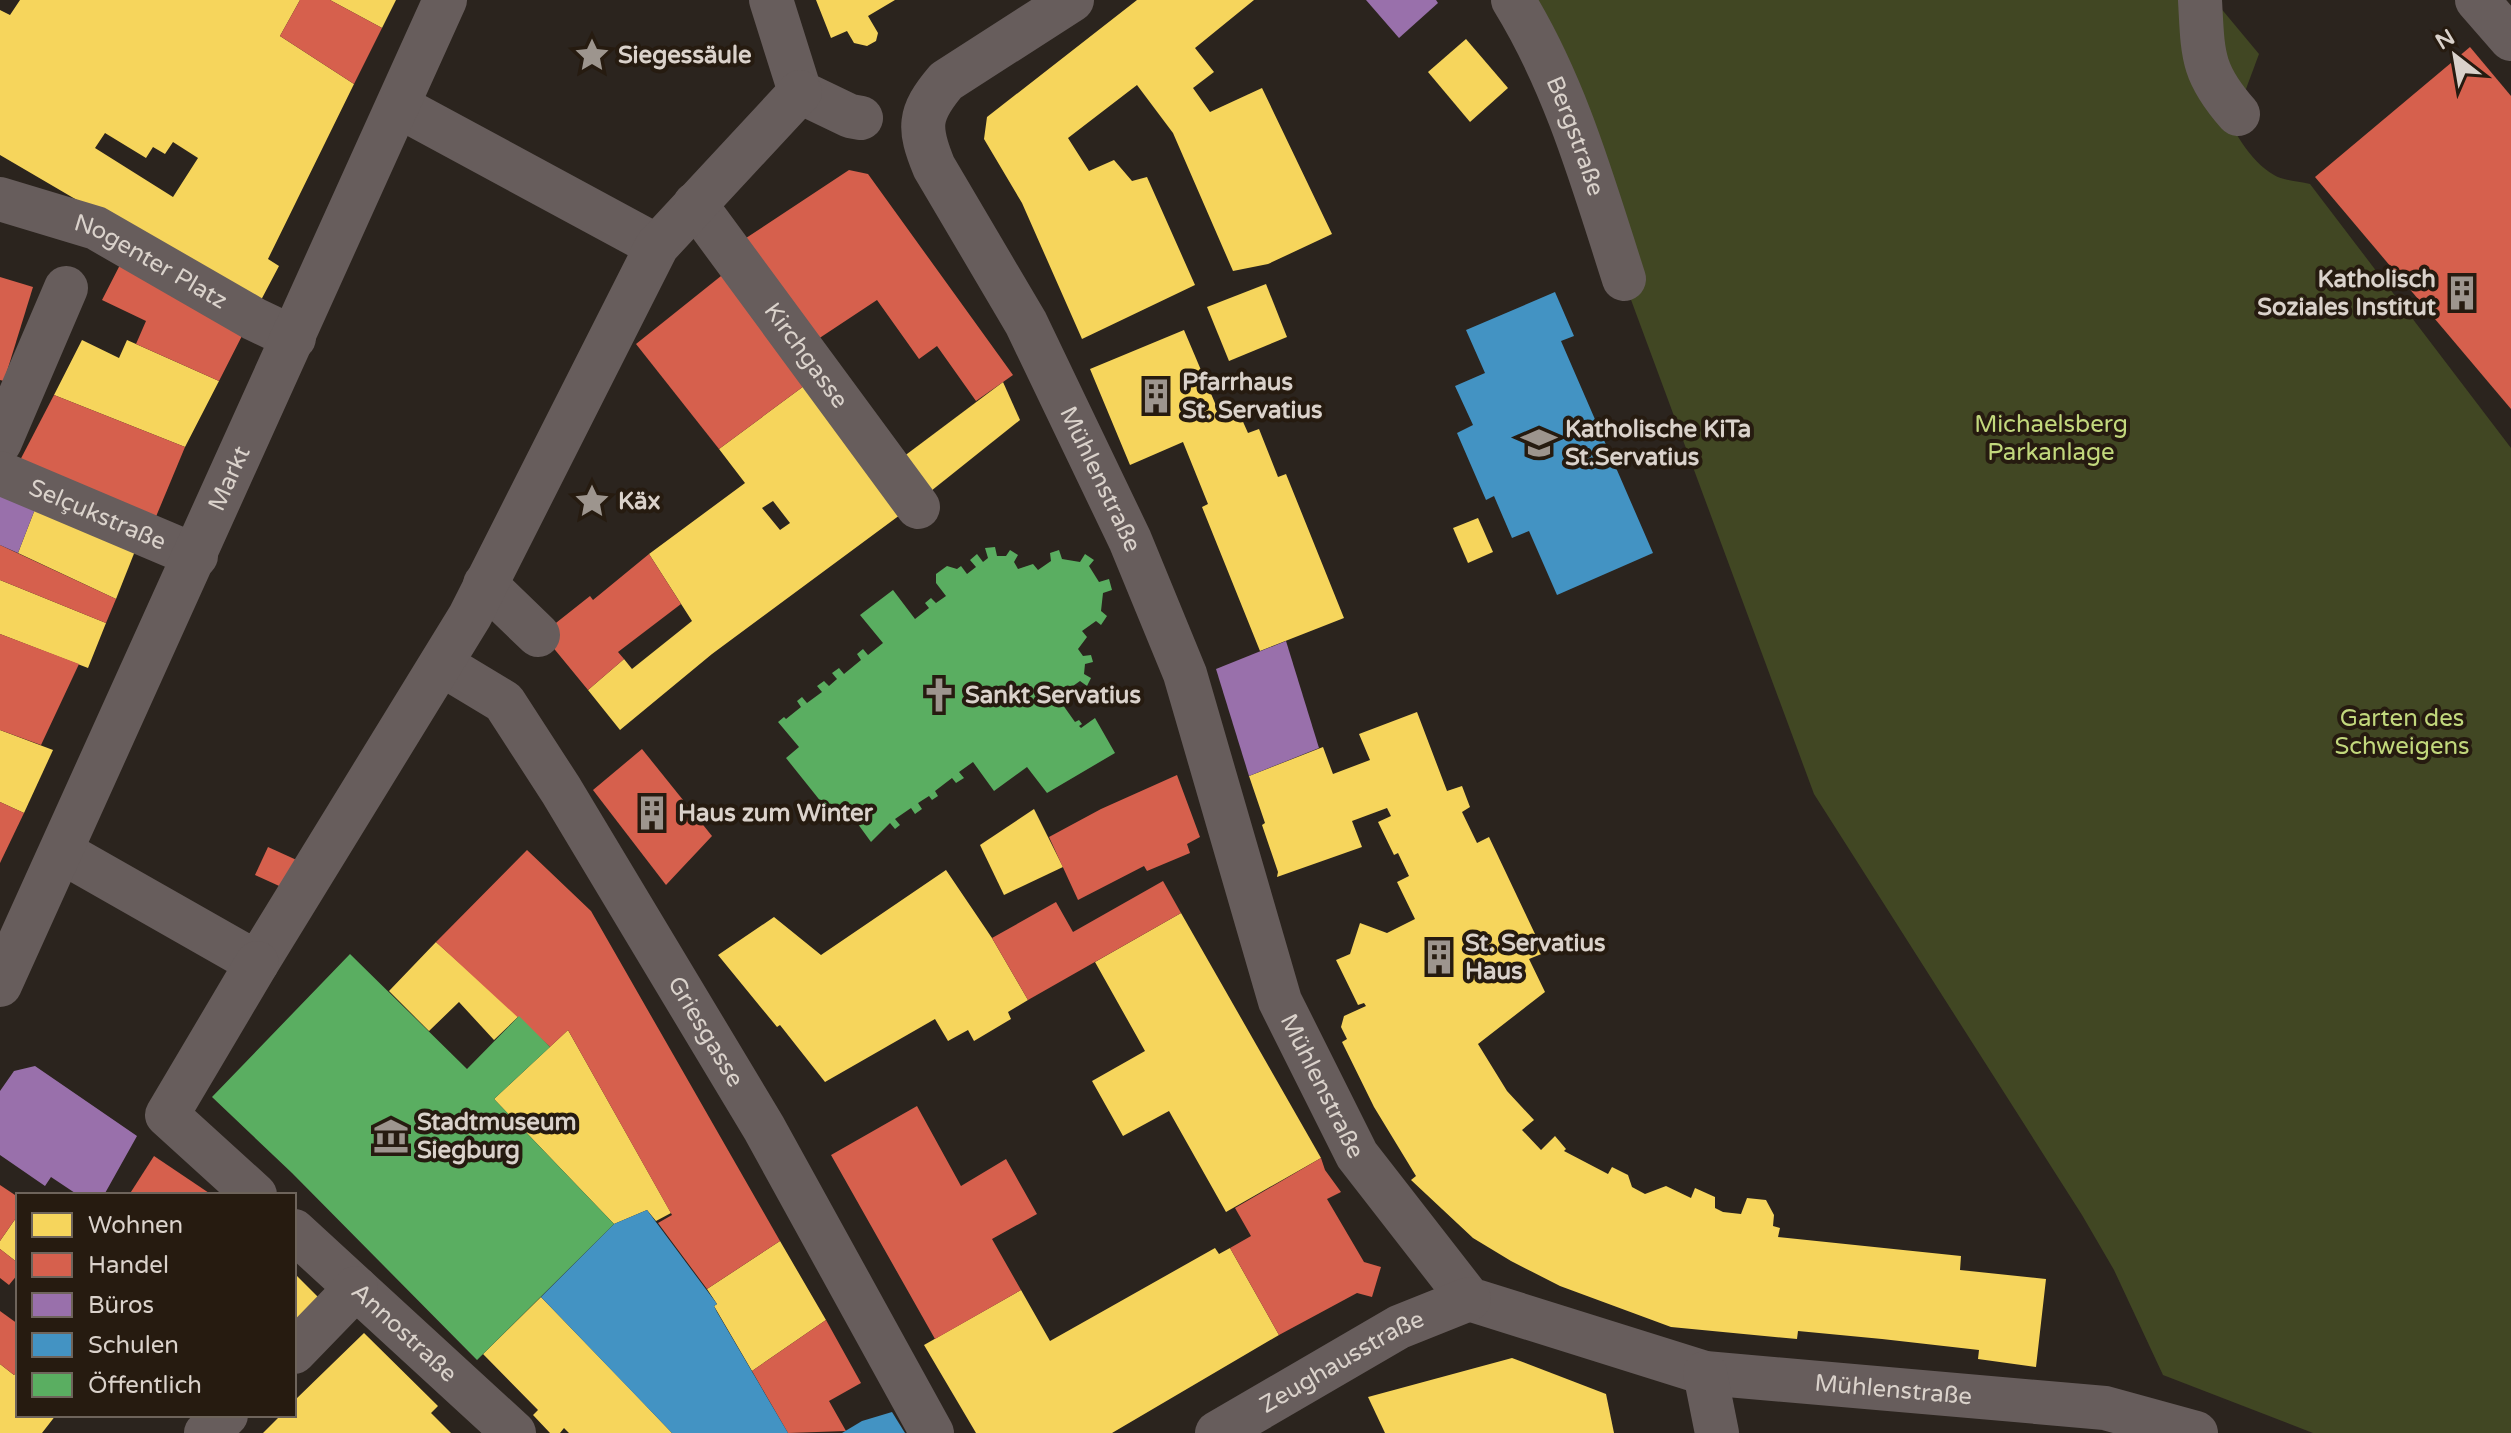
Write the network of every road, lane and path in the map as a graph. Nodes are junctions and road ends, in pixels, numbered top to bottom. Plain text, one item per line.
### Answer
1 (445, 0) edge
2 (771, 0) edge
3 (1072, 0) edge
4 (1513, 0) edge
5 (2200, 0) edge
6 (2477, 0) edge
7 (2511, 39) edge
8 (800, 92) junction
9 (398, 106) junction
10 (2238, 114) dead end
11 (861, 118) dead end
12 (0, 199) edge
13 (695, 204) junction
14 (657, 246) junction
15 (1624, 279) dead end
16 (66, 288) dead end
17 (294, 338) junction
18 (0, 442) edge
19 (0, 473) edge
20 (918, 507) dead end
21 (196, 556) junction
22 (485, 584) junction
23 (538, 635) dead end
24 (441, 664) junction
25 (62, 852) junction
26 (257, 963) junction
27 (0, 985) edge
28 (253, 1193) edge
29 (296, 1233) edge
30 (356, 1288) junction
31 (1469, 1299) junction
32 (296, 1350) edge
33 (1705, 1373) junction
34 (224, 1417) edge
35 (206, 1433) edge
36 (514, 1433) edge
37 (932, 1433) edge
38 (1217, 1433) edge
39 (1717, 1433) edge
40 (2196, 1433) edge

1 - 9 street, Markt
2 - 8 street
3 - 31 street, Mühlenstraße
4 - 15 street, Bergstraße
5 - 10 street
6 - 7 street
8 - 11 street
8 - 13 street
9 - 14 street
9 - 17 street, Markt
12 - 17 street, Nogenter Platz
13 - 14 street
13 - 20 street, Kirchgasse
14 - 22 street
16 - 18 street
17 - 21 street, Markt
19 - 21 street, Selçukstraße
21 - 25 street, Markt
22 - 23 street
22 - 24 street
24 - 26 street
24 - 37 street, Griesgasse
25 - 26 street
25 - 27 street, Markt
26 - 28 street
29 - 30 street, Annostraße
30 - 32 street
30 - 36 street, Annostraße
31 - 33 street, Mühlenstraße
31 - 38 street, Zeughausstraße
33 - 39 street
33 - 40 street, Mühlenstraße
34 - 35 street

